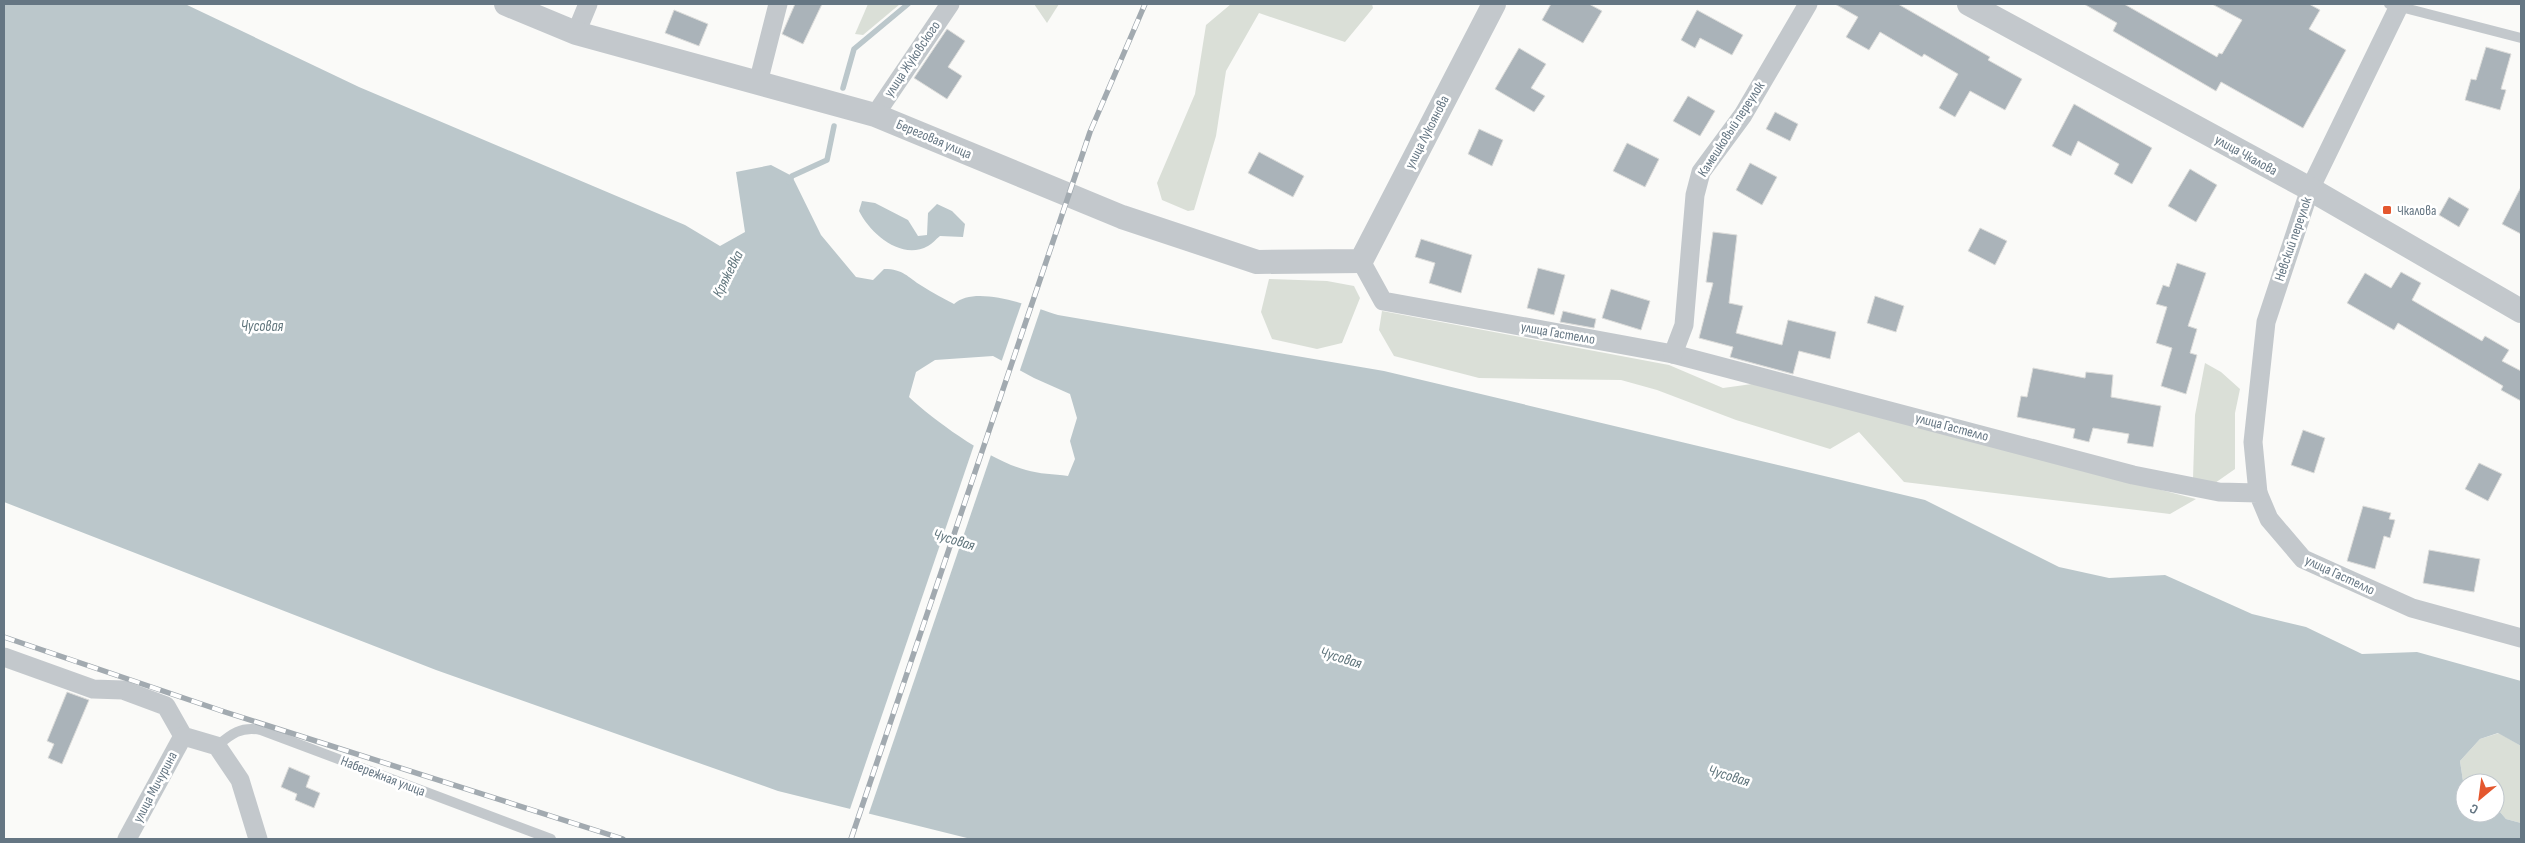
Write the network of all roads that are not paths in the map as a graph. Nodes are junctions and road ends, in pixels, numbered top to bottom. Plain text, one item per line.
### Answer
1 (506, 4) edge
2 (588, 4) edge
3 (778, 4) edge
4 (950, 4) edge
5 (1494, 4) edge
6 (1808, 4) edge
7 (1968, 4) edge
8 (2396, 5) edge
9 (576, 33) junction
10 (2521, 38) edge
11 (758, 83) junction
12 (875, 115) junction
13 (2310, 189) junction
14 (1361, 261) junction
15 (2521, 311) edge
16 (1673, 354) junction
17 (2258, 493) junction
18 (2521, 638) edge
19 (4, 657) edge
20 (183, 736) junction
21 (217, 746) junction
22 (127, 839) edge
23 (258, 839) edge
24 (551, 839) edge

1 - 9 street, Береговая улица
2 - 9 street
3 - 11 street
4 - 12 street, улица Жуковского
5 - 14 street, улица Лукоянова
6 - 16 street, Камешковый переулок
7 - 13 street, улица Чкалова
8 - 10 lane
8 - 13 street, Невский переулок
9 - 11 street, Береговая улица
11 - 12 street, Береговая улица
12 - 14 street, Береговая улица
13 - 15 street, улица Чкалова
13 - 17 street, Невский переулок
14 - 16 street, улица Гастелло
16 - 17 street, улица Гастелло
17 - 18 street, улица Гастелло
19 - 20 street
20 - 21 street
20 - 22 street, улица Мичурина
21 - 23 street
21 - 24 lane, Набережная улица

